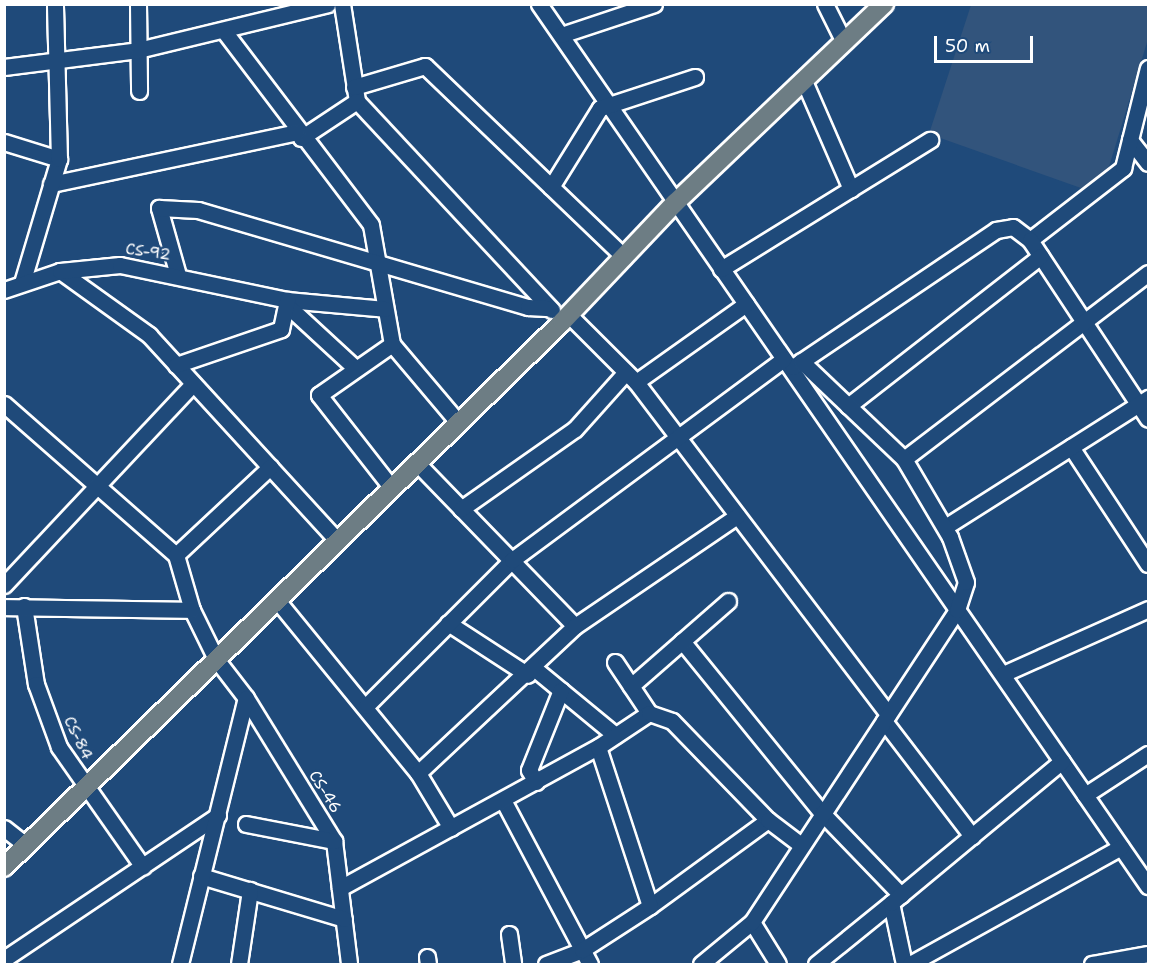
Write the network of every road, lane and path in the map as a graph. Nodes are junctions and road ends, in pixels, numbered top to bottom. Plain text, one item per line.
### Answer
1 (55, 4) edge
2 (138, 4) edge
3 (328, 4) edge
4 (342, 4) edge
5 (539, 4) edge
6 (654, 4) edge
7 (825, 4) edge
8 (884, 4) edge
9 (285, 10) edge
10 (224, 32) junction
11 (561, 35) junction
12 (844, 42) junction
13 (138, 50) junction
14 (56, 64) junction
15 (4, 67) edge
16 (1149, 68) edge
17 (695, 77) dead end
18 (804, 81) junction
19 (139, 91) dead end
20 (355, 94) junction
21 (608, 103) junction
22 (299, 135) junction
23 (1130, 140) junction
24 (930, 141) dead end
25 (4, 142) edge
26 (59, 159) junction
27 (1147, 159) edge
28 (51, 184) junction
29 (551, 187) junction
30 (851, 189) junction
31 (675, 203) junction
32 (1030, 240) junction
33 (1041, 256) junction
34 (624, 257) junction
35 (382, 264) junction
36 (721, 269) junction
37 (60, 272) junction
38 (1149, 273) edge
39 (178, 275) junction
40 (22, 283) junction
41 (4, 290) edge
42 (288, 304) junction
43 (746, 304) junction
44 (550, 308) junction
45 (385, 309) junction
46 (566, 318) junction
47 (1085, 321) junction
48 (392, 344) junction
49 (792, 363) junction
50 (176, 365) junction
51 (355, 368) junction
52 (631, 377) junction
53 (193, 384) junction
54 (1144, 401) edge
55 (848, 406) junction
56 (6, 407) edge
57 (1149, 419) edge
58 (458, 422) junction
59 (677, 436) junction
60 (1071, 447) junction
61 (904, 459) junction
62 (416, 462) junction
63 (270, 467) junction
64 (96, 483) junction
65 (391, 487) junction
66 (461, 509) junction
67 (737, 516) junction
68 (945, 527) junction
69 (337, 540) junction
70 (176, 555) junction
71 (512, 560) junction
72 (1149, 564) edge
73 (4, 585) edge
74 (276, 599) junction
75 (728, 601) dead end
76 (5, 606) edge
77 (24, 606) junction
78 (1149, 609) edge
79 (192, 610) junction
80 (957, 610) junction
81 (448, 623) junction
82 (575, 626) junction
83 (682, 641) junction
84 (216, 659) junction
85 (615, 662) dead end
86 (532, 672) junction
87 (1003, 674) junction
88 (631, 686) junction
89 (561, 690) junction
90 (246, 698) junction
91 (366, 706) junction
92 (649, 713) junction
93 (886, 718) junction
94 (615, 735) junction
95 (598, 747) junction
96 (1149, 754) edge
97 (1062, 761) junction
98 (418, 773) junction
99 (536, 782) junction
100 (85, 789) junction
101 (1085, 795) junction
102 (503, 800) junction
103 (822, 813) junction
104 (218, 814) junction
105 (768, 820) junction
106 (246, 824) dead end
107 (4, 828) edge
108 (451, 828) junction
109 (972, 836) junction
110 (334, 841) junction
111 (801, 845) junction
112 (27, 846) junction
113 (1121, 847) junction
114 (4, 867) edge
115 (143, 867) junction
116 (201, 876) junction
117 (1147, 882) edge
118 (340, 888) junction
119 (250, 890) junction
120 (896, 899) junction
121 (650, 906) junction
122 (344, 919) junction
123 (752, 922) junction
124 (510, 934) dead end
125 (582, 950) junction
126 (1149, 954) edge
127 (4, 959) edge
128 (180, 964) edge
129 (239, 964) edge
130 (349, 964) edge
131 (513, 964) edge
132 (546, 964) edge
133 (590, 964) edge
134 (700, 964) edge
135 (778, 964) edge
136 (816, 964) edge
137 (904, 964) edge
138 (910, 964) edge
139 (1092, 964) edge

1 - 14 street
2 - 13 street
3 - 9 street
4 - 20 street
5 - 11 street
6 - 11 street
7 - 12 street
8 - 12 main road
9 - 10 street
10 - 13 street
10 - 22 street
11 - 21 street
12 - 18 main road
13 - 14 street
13 - 19 street
14 - 15 street
14 - 26 street
16 - 23 street
17 - 21 street
18 - 30 street
18 - 31 main road
20 - 22 street
20 - 29 street
20 - 44 street
21 - 29 street
21 - 31 street
22 - 28 street
22 - 35 street
23 - 27 street
23 - 32 street
24 - 30 street
25 - 26 street
26 - 28 street
28 - 40 street
29 - 34 street
30 - 36 street
31 - 34 main road
31 - 36 street
32 - 33 street
32 - 49 street
33 - 47 street
33 - 55 street
34 - 46 main road
35 - 39 street
35 - 44 street
35 - 45 street
36 - 43 street
37 - 39 street, CS-92
37 - 40 street, CS-92
37 - 50 street
38 - 47 street
39 - 42 street, CS-92
40 - 41 street, CS-92
42 - 45 street, CS-92
42 - 50 street
42 - 51 street
43 - 49 street
43 - 52 street
44 - 46 street
45 - 48 street
46 - 52 street
46 - 58 main road
47 - 54 street
47 - 61 street
48 - 51 street
48 - 58 street
49 - 55 street
49 - 59 street
49 - 80 street
50 - 53 street
51 - 65 street
52 - 59 street
52 - 66 street
53 - 63 street
53 - 64 street
54 - 57 street
54 - 60 street
55 - 61 street
56 - 64 street
58 - 62 main road
59 - 67 street
59 - 71 street
60 - 68 street
60 - 72 street
61 - 68 street
62 - 65 main road
62 - 66 street
63 - 69 street
63 - 70 street
64 - 70 street
64 - 73 street
65 - 69 main road
66 - 71 street
67 - 82 street
67 - 93 street
68 - 80 street
69 - 74 main road
70 - 79 street, CS-46
71 - 81 street
71 - 82 street
74 - 84 main road
74 - 91 street
75 - 83 street
76 - 77 street
77 - 79 street
77 - 100 street, CS-84
78 - 87 street
79 - 84 street, CS-46
80 - 87 street
80 - 93 street
81 - 86 street
81 - 91 street
82 - 86 street
83 - 88 street
83 - 103 street
84 - 90 street, CS-46
84 - 100 main road
85 - 88 street
86 - 89 street
86 - 98 street
87 - 97 street
88 - 92 street
89 - 94 street
89 - 99 street
90 - 104 street
90 - 110 street, CS-46
91 - 98 street
92 - 94 street
92 - 105 street
93 - 103 street
93 - 109 street
94 - 95 street
95 - 99 street
95 - 121 street
96 - 101 street
97 - 101 street
97 - 109 street
98 - 108 street
99 - 102 street
100 - 112 main road
100 - 115 street, CS-84
101 - 113 street
102 - 108 street
102 - 125 street
103 - 111 street
103 - 120 street
104 - 115 street
104 - 116 street
105 - 111 street
105 - 121 street
106 - 110 street
107 - 112 street
108 - 118 street
109 - 120 street
110 - 118 street, CS-46
111 - 123 street
112 - 114 main road
113 - 117 street
113 - 138 street
115 - 127 street
116 - 119 street
116 - 128 street
118 - 122 street, CS-46
119 - 122 street
119 - 129 street
120 - 136 street
120 - 137 street
121 - 125 street
122 - 130 street, CS-46
123 - 134 street
123 - 135 street
124 - 131 street
125 - 132 street
125 - 133 street
126 - 139 street

